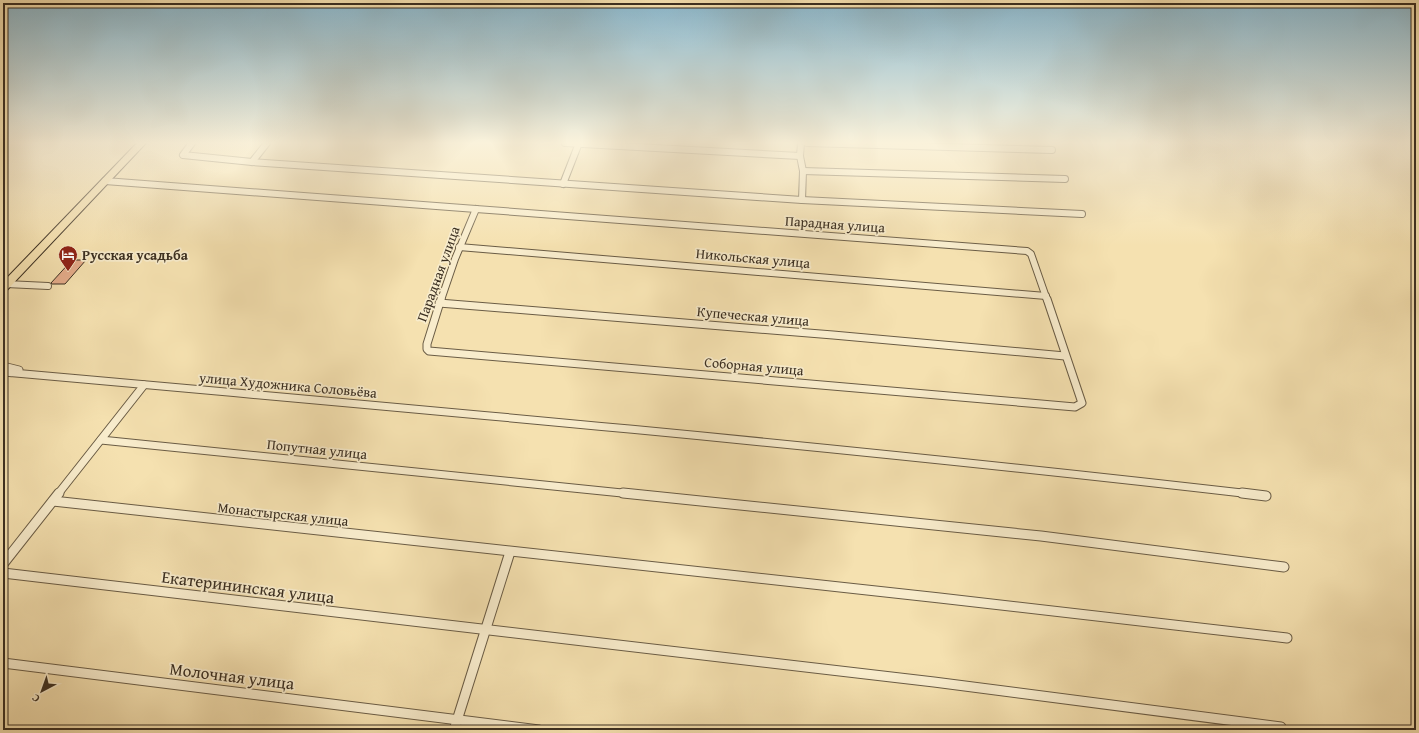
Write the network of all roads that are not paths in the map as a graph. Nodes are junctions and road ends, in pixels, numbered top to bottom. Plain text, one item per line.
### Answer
1 (108, 177) edge
2 (467, 177) edge
3 (566, 177) edge
4 (803, 177) edge
5 (1006, 177) edge
6 (1065, 179) dead end
7 (104, 181) junction
8 (563, 184) junction
9 (802, 200) junction
10 (476, 209) junction
11 (1082, 214) dead end
12 (459, 247) junction
13 (5, 286) edge
14 (48, 286) dead end
15 (1046, 296) junction
16 (439, 303) junction
17 (427, 349) joint
18 (1066, 356) junction
19 (3, 366) edge
20 (3, 372) edge
21 (25, 373) junction
22 (144, 385) junction
23 (1080, 405) joint
24 (101, 440) junction
25 (1266, 496) dead end
26 (53, 501) junction
27 (510, 552) junction
28 (3, 564) edge
29 (1284, 567) dead end
30 (3, 574) edge
31 (487, 630) junction
32 (1287, 638) dead end
33 (3, 663) edge
34 (455, 725) edge
35 (1281, 727) dead end
36 (539, 730) edge

1 - 7 main road
2 - 8 street
3 - 8 street
4 - 9 street
5 - 6 street
7 - 10 street, Парадная улица
7 - 13 main road
8 - 9 street
9 - 11 street
10 - 12 street, Парадная улица
10 - 15 street, Парадная улица
12 - 15 street, Никольская улица
12 - 16 street, Парадная улица
13 - 14 street
15 - 18 street, Парадная улица
16 - 17 street, Парадная улица
16 - 18 street, Купеческая улица
17 - 23 street, Соборная улица
18 - 23 street, Парадная улица
19 - 21 street, улица Художника Соловьёва
20 - 21 street, улица Художника Соловьёва
21 - 22 street, улица Художника Соловьёва
22 - 24 street
22 - 25 street, улица Художника Соловьёва
24 - 26 street
24 - 29 street, Попутная улица
26 - 27 street, Монастырская улица
26 - 28 street
27 - 31 street
27 - 32 street, Монастырская улица
30 - 31 street, Екатерининская улица
31 - 34 street
31 - 35 street, Екатерининская улица
33 - 34 street, Молочная улица
34 - 36 street, Молочная улица

